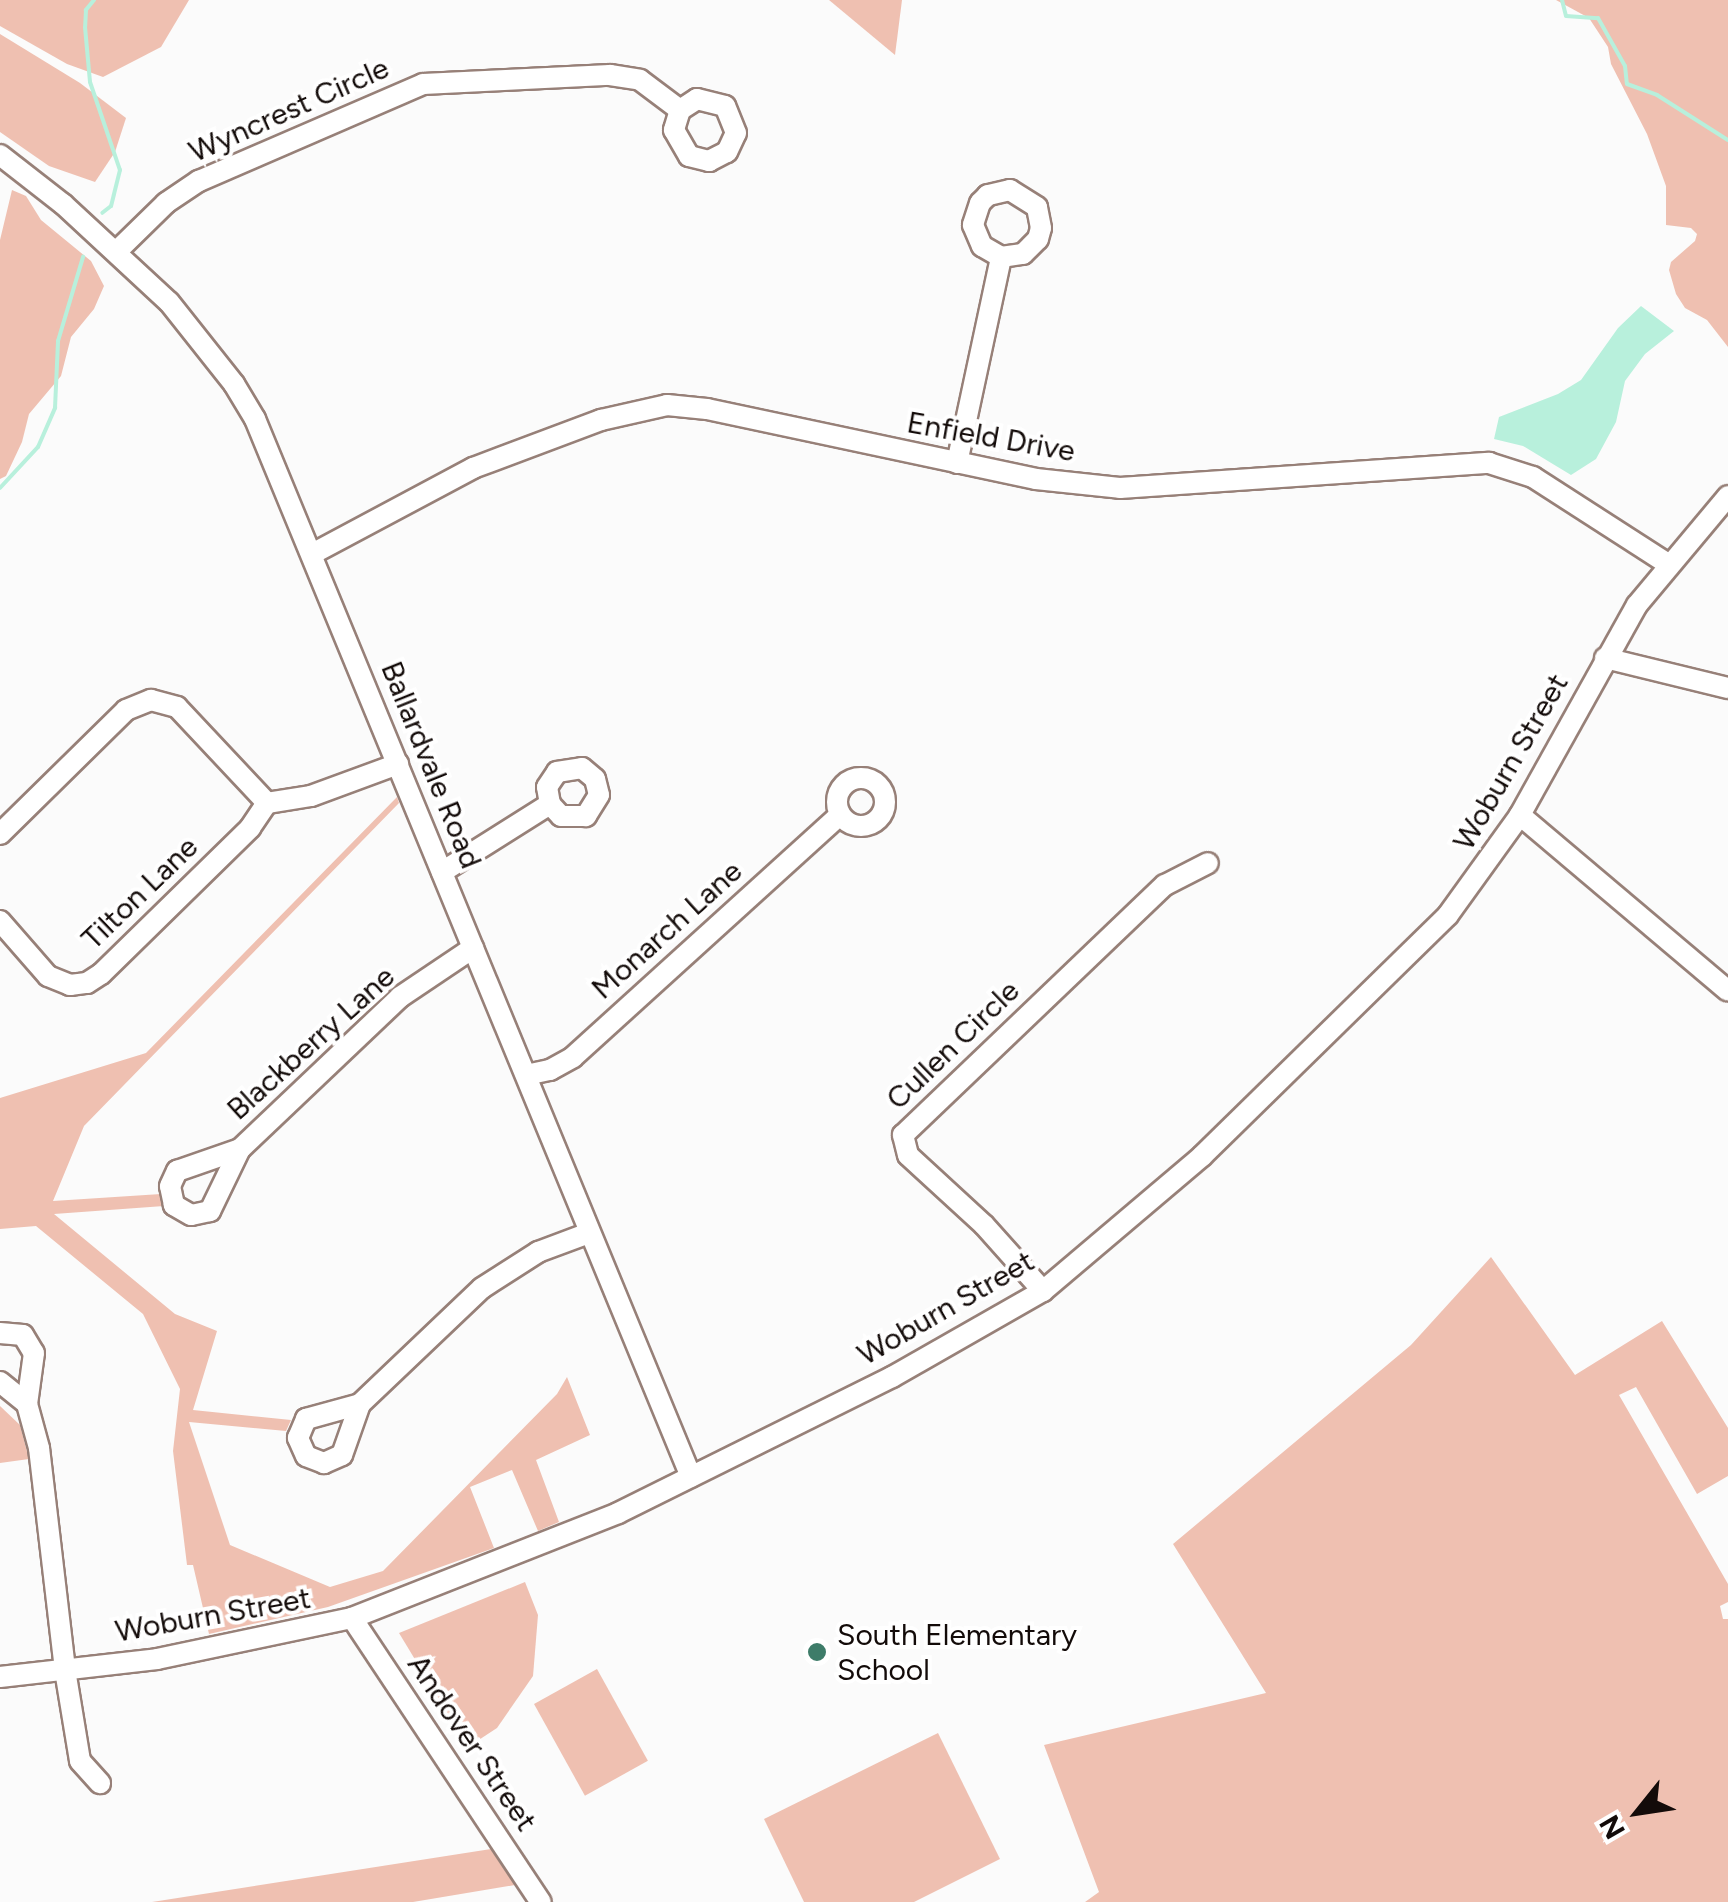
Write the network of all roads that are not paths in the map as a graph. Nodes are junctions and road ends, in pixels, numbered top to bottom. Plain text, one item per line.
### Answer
1 (680, 110) dead end
2 (0, 155) edge
3 (116, 252) junction
4 (1001, 257) dead end
5 (957, 463) junction
6 (1728, 496) edge
7 (312, 554) junction
8 (1668, 564) junction
9 (1605, 658) junction
10 (1728, 688) edge
11 (398, 764) junction
12 (268, 803) junction
13 (550, 804) dead end
14 (840, 814) dead end
15 (1520, 815) junction
16 (0, 834) edge
17 (1208, 863) dead end
18 (442, 872) junction
19 (0, 921) edge
20 (474, 948) junction
21 (1728, 991) edge
22 (526, 1076) junction
23 (240, 1149) dead end
24 (589, 1233) junction
25 (1042, 1291) junction
26 (0, 1333) edge
27 (0, 1382) edge
28 (27, 1404) junction
29 (360, 1404) dead end
30 (691, 1477) junction
31 (352, 1618) junction
32 (66, 1670) junction
33 (0, 1677) edge
34 (100, 1783) dead end
35 (541, 1902) edge

1 - 3 street, Wyncrest Circle
2 - 3 street, Ballardvale Road
3 - 7 street, Ballardvale Road
4 - 5 street
5 - 7 street, Enfield Drive
5 - 8 street, Enfield Drive
6 - 8 street, Woburn Street
7 - 11 street, Ballardvale Road
8 - 9 street, Woburn Street
9 - 10 street
9 - 15 street, Woburn Street
11 - 12 street
11 - 18 street, Ballardvale Road
12 - 16 street
12 - 19 street, Tilton Lane
13 - 18 street
14 - 22 street, Monarch Lane
15 - 21 street
15 - 25 street, Woburn Street
17 - 25 street, Cullen Circle
18 - 20 street, Ballardvale Road
20 - 22 street, Ballardvale Road
20 - 23 street, Blackberry Lane
22 - 24 street, Ballardvale Road
24 - 29 street
24 - 30 street, Ballardvale Road
25 - 30 street, Woburn Street
26 - 28 street
27 - 28 street
28 - 32 street
30 - 31 street, Woburn Street
31 - 32 street, Woburn Street
31 - 35 street, Andover Street
32 - 33 street, Woburn Street
32 - 34 street

